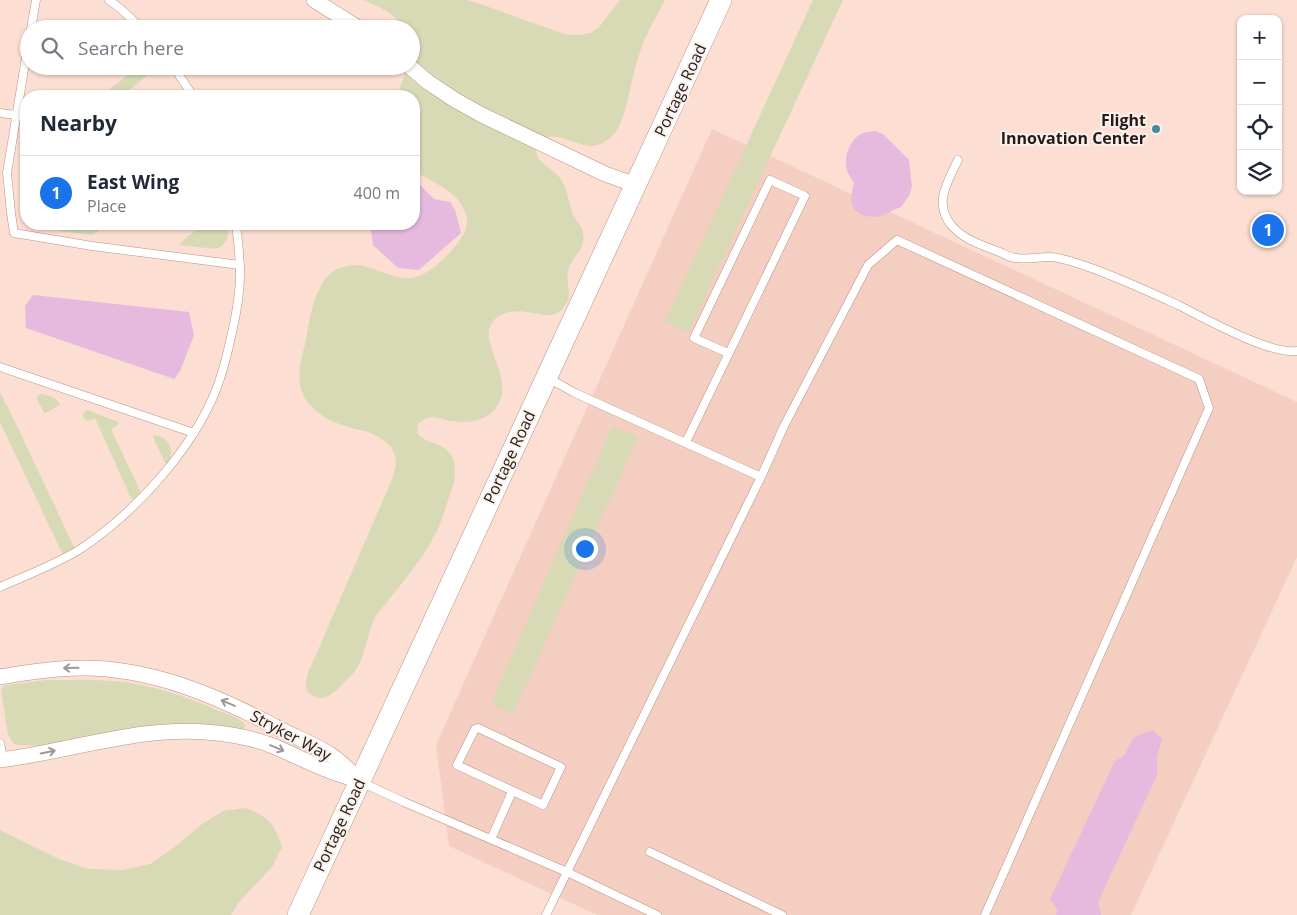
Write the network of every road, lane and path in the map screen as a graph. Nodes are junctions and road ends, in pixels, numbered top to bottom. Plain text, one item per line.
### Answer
1 (36, 0) edge
2 (109, 0) edge
3 (314, 0) edge
4 (722, 0) edge
5 (33, 20) edge
6 (133, 20) edge
7 (346, 20) edge
8 (23, 75) edge
9 (179, 75) edge
10 (419, 75) edge
11 (20, 90) edge
12 (189, 90) edge
13 (20, 92) edge
14 (0, 113) edge
15 (16, 115) junction
16 (958, 160) dead end
17 (636, 185) junction
18 (237, 230) edge
19 (240, 265) junction
20 (1297, 351) edge
21 (728, 353) junction
22 (0, 367) edge
23 (546, 377) junction
24 (194, 433) junction
25 (686, 442) junction
26 (761, 477) junction
27 (0, 587) edge
28 (0, 677) edge
29 (0, 743) edge
30 (2, 760) edge
31 (360, 781) junction
32 (512, 792) junction
33 (491, 840) junction
34 (650, 852) dead end
35 (567, 872) junction
36 (298, 915) edge
37 (546, 915) edge
38 (657, 915) edge
39 (782, 915) edge
40 (986, 915) edge

1 - 5 lane
2 - 6 lane
3 - 7 street
4 - 17 main road, Portage Road
8 - 11 lane
9 - 12 lane
10 - 17 street
13 - 15 lane
14 - 15 lane
15 - 19 lane
16 - 20 lane
17 - 23 main road, Portage Road
18 - 19 lane
19 - 24 lane
21 - 21 lane
21 - 25 lane
22 - 24 lane
23 - 25 lane
23 - 31 main road, Portage Road
24 - 27 lane
25 - 26 lane
26 - 35 lane
26 - 40 lane
31 -> 28 street, Stryker Way
29 - 30 lane
30 -> 31 street, Stryker Way
31 - 33 lane
31 - 36 main road, Portage Road
32 - 32 lane
32 - 33 lane
33 - 35 lane
34 - 39 lane
35 - 37 lane
35 - 38 lane

